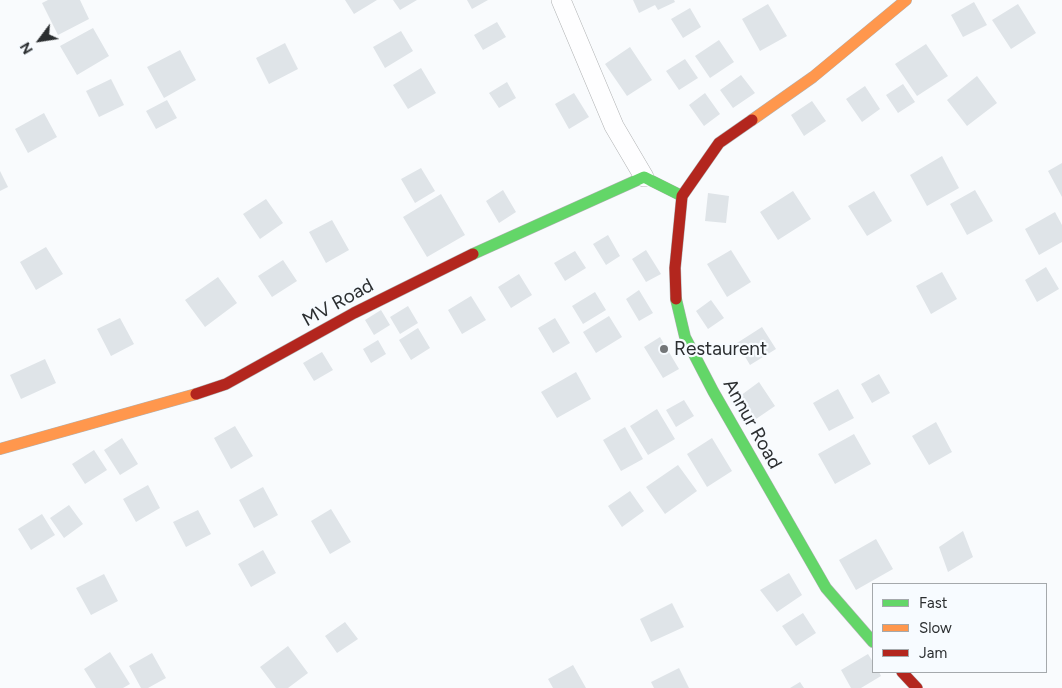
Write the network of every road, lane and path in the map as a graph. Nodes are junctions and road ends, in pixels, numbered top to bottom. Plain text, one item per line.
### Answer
1 (560, 0) edge
2 (906, 0) edge
3 (644, 177) junction
4 (682, 196) junction
5 (0, 449) edge
6 (872, 641) edge
7 (903, 673) edge
8 (917, 688) edge

1 - 3 street
2 - 4 main road, Annur Road
3 - 4 main road
3 - 5 main road, MV Road
4 - 6 main road, Annur Road
7 - 8 main road

